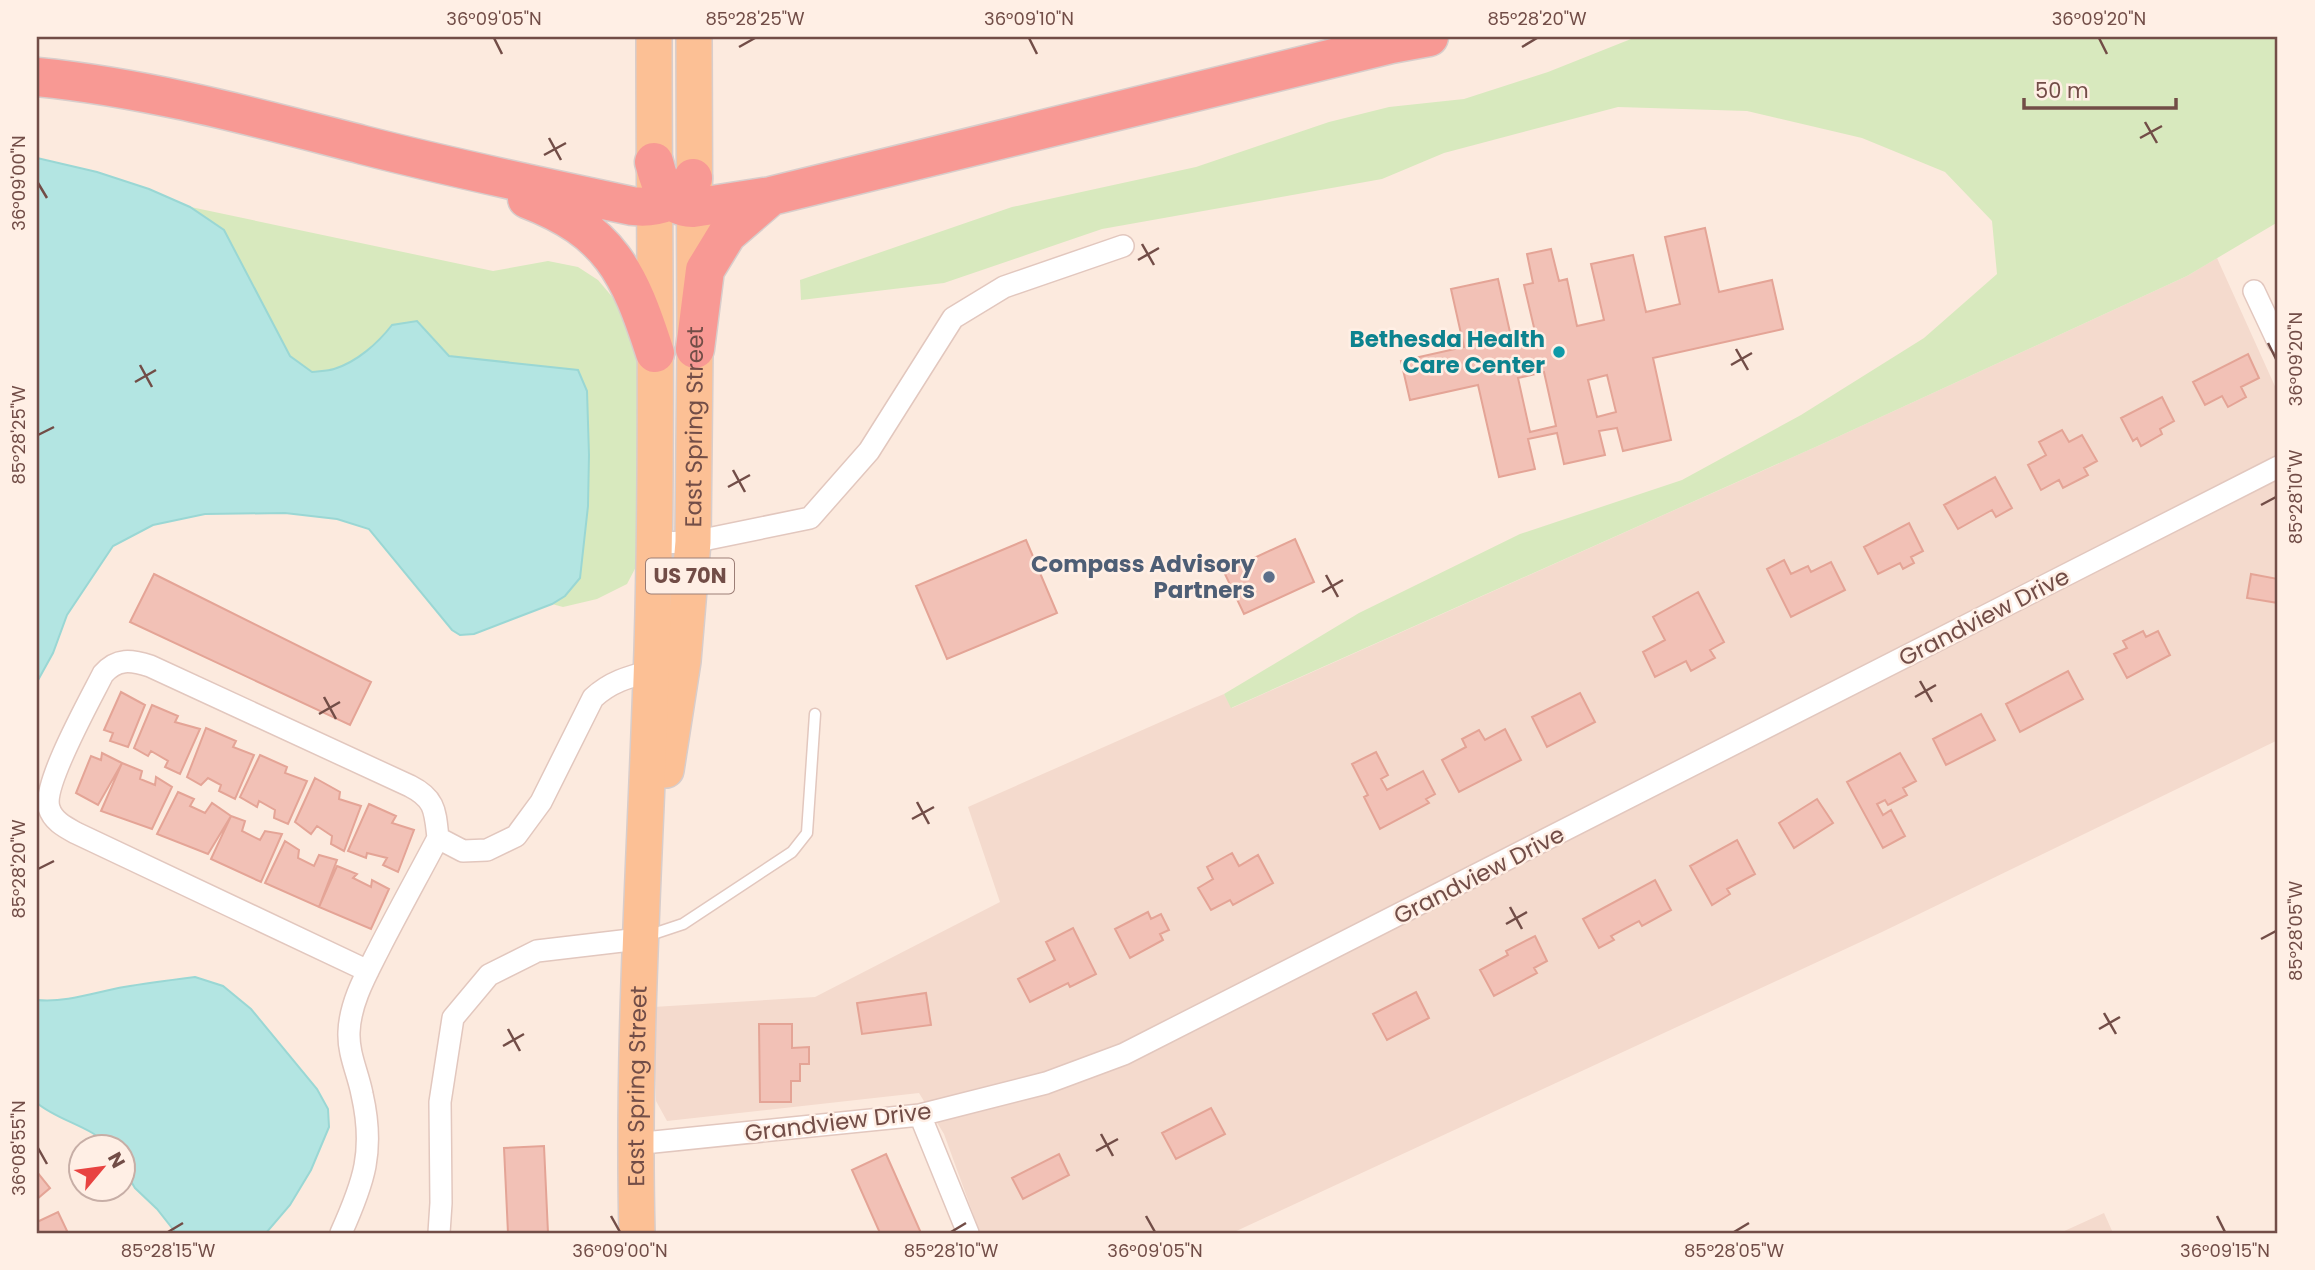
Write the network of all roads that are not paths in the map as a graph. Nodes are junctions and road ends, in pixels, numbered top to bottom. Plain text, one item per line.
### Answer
1 (654, 37) edge
2 (694, 37) edge
3 (1429, 37) edge
4 (37, 77) edge
5 (431, 162) junction
6 (654, 162) joint
7 (771, 196) junction
8 (678, 198) junction
9 (1123, 246) dead end
10 (2254, 291) dead end
11 (2278, 342) edge
12 (695, 349) junction
13 (654, 353) junction
14 (2278, 467) edge
15 (693, 542) junction
16 (653, 543) junction
17 (651, 671) junction
18 (815, 714) dead end
19 (439, 838) junction
20 (639, 939) junction
21 (368, 971) junction
22 (920, 1115) junction
23 (634, 1144) junction
24 (341, 1233) edge
25 (439, 1233) edge
26 (637, 1233) edge
27 (968, 1233) edge

1 - 6 main road
2 - 8 main road, East Spring Street / US 70N
3 - 7 highway
4 - 5 highway
5 - 8 highway
5 - 13 highway
6 - 8 highway
7 - 8 highway
7 - 12 highway
8 - 12 main road, East Spring Street / US 70N
8 - 13 main road, East Spring Street / US 70N
9 - 15 street
10 - 11 street
12 - 15 main road, East Spring Street / US 70N
13 - 16 main road, East Spring Street / US 70N
14 - 22 street, Grandview Drive
15 - 16 street
15 - 20 main road, East Spring Street / US 70N
16 - 17 main road, East Spring Street / US 70N
17 - 19 street
17 - 20 main road, East Spring Street / US 70N
18 - 20 lane
19 - 21 street
19 - 21 street
20 - 23 main road, East Spring Street / US 70N
20 - 25 street
21 - 24 street
22 - 23 street, Grandview Drive
22 - 27 street
23 - 26 main road, East Spring Street / US 70N

